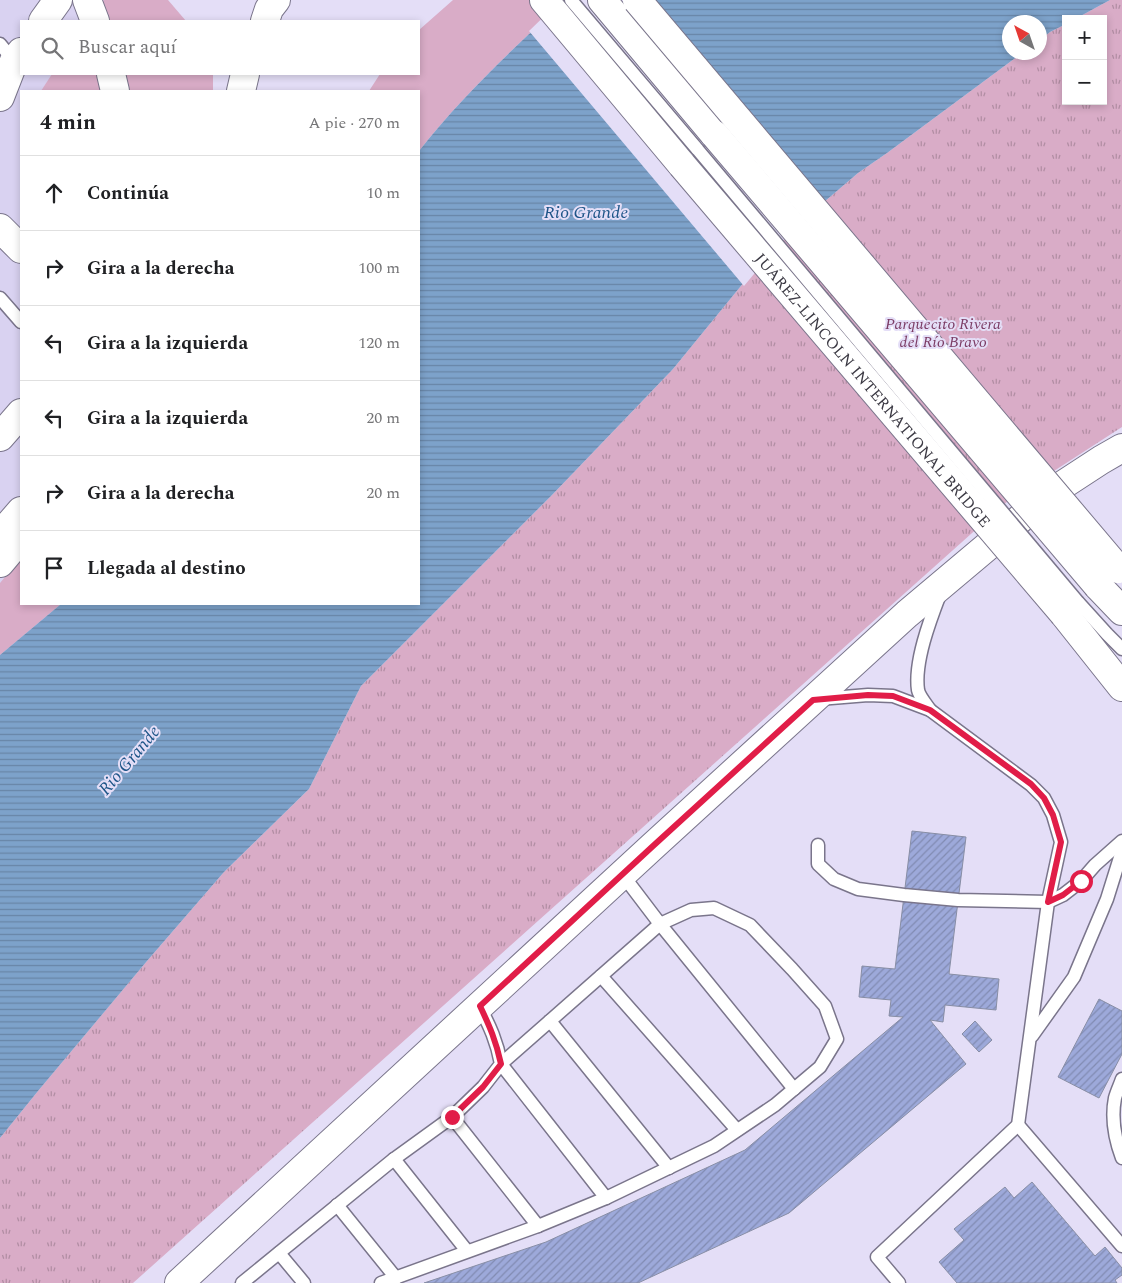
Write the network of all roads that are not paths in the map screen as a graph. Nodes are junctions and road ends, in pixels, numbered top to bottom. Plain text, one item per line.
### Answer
1 (58, 0) edge
2 (87, 0) edge
3 (276, 0) edge
4 (544, 0) edge
5 (571, 0) edge
6 (602, 0) edge
7 (638, 0) edge
8 (44, 20) edge
9 (95, 20) edge
10 (265, 20) edge
11 (9, 58) edge
12 (111, 75) edge
13 (245, 75) edge
14 (115, 90) edge
15 (241, 90) edge
16 (0, 97) edge
17 (0, 228) edge
18 (20, 248) edge
19 (0, 298) edge
20 (20, 321) edge
21 (20, 414) edge
22 (0, 437) edge
23 (1120, 453) edge
24 (20, 512) edge
25 (0, 535) edge
26 (20, 539) edge
27 (0, 563) edge
28 (945, 582) junction
29 (1096, 589) edge
30 (1122, 610) edge
31 (1122, 650) edge
32 (1122, 687) edge
33 (813, 700) junction
34 (930, 710) junction
35 (1122, 841) edge
36 (818, 845) dead end
37 (1122, 851) edge
38 (622, 874) junction
39 (1048, 902) junction
40 (660, 924) junction
41 (601, 976) junction
42 (480, 1006) junction
43 (550, 1021) junction
44 (1030, 1038) junction
45 (501, 1064) junction
46 (1122, 1078) edge
47 (794, 1089) junction
48 (452, 1117) junction
49 (1018, 1125) junction
50 (737, 1130) junction
51 (1122, 1158) edge
52 (394, 1159) junction
53 (669, 1168) junction
54 (606, 1198) junction
55 (337, 1205) junction
56 (538, 1226) junction
57 (1122, 1246) edge
58 (467, 1252) junction
59 (279, 1253) junction
60 (396, 1278) junction
61 (179, 1283) edge
62 (242, 1283) edge
63 (304, 1283) edge
64 (381, 1283) edge
65 (899, 1283) edge

1 - 8 main road
2 - 9 main road
3 - 10 main road
4 - 29 main road, JUÁREZ-LINCOLN INTERNATIONAL BRIDGE, bridge
5 - 29 lane, bridge
6 - 29 main road, bridge
7 - 29 main road, bridge
11 - 16 main road
12 - 14 main road
13 - 15 main road
17 - 18 main road
19 - 20 lane
21 - 22 main road
23 - 28 main road
24 - 25 main road
26 - 27 main road
28 - 33 main road
28 - 34 lane
29 - 30 main road
29 - 31 lane
29 - 32 main road
33 - 34 lane
33 - 38 main road
34 - 39 lane
35 - 39 lane
36 - 39 lane
37 - 44 lane
38 - 40 lane
38 - 42 main road
39 - 44 lane
40 - 41 lane
40 - 47 lane
40 - 47 lane
41 - 43 lane
41 - 50 lane
42 - 45 lane
42 - 61 main road
43 - 45 lane
43 - 53 lane
44 - 49 lane
45 - 48 lane
45 - 54 lane
46 - 51 lane
47 - 50 lane
48 - 52 lane
48 - 56 lane
49 - 57 lane
49 - 65 lane
50 - 53 lane
52 - 55 lane
52 - 58 lane
53 - 54 lane
54 - 56 lane
55 - 59 lane
55 - 60 lane
56 - 58 lane
58 - 60 lane
59 - 62 lane
59 - 63 lane
60 - 64 lane

